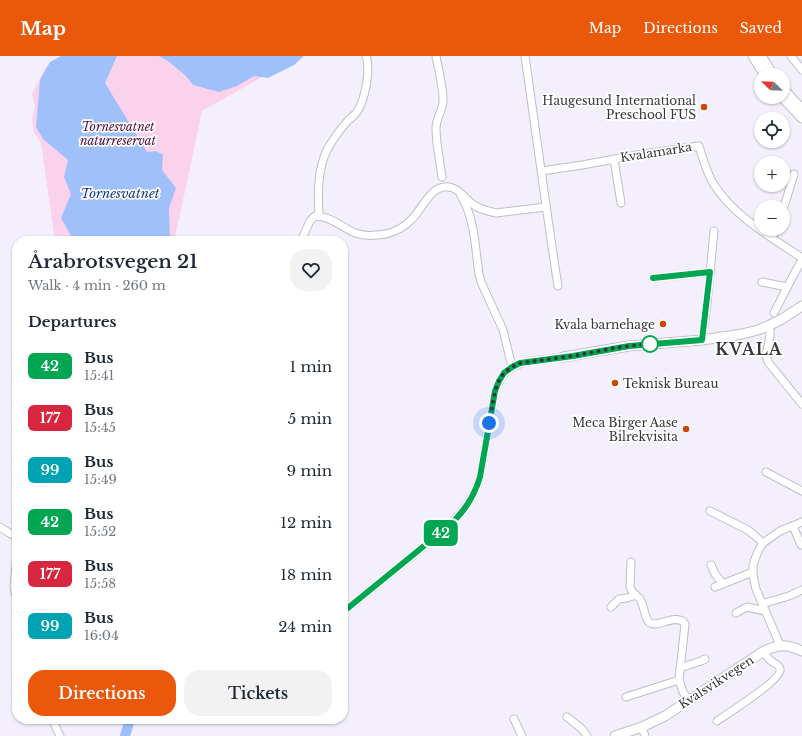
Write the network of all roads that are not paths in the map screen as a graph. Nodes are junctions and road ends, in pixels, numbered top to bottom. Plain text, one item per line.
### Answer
1 (366, 56) edge
2 (436, 56) edge
3 (526, 56) edge
4 (753, 56) edge
5 (760, 56) edge
6 (791, 56) edge
7 (761, 68) edge
8 (768, 68) edge
9 (802, 70) edge
10 (790, 96) edge
11 (789, 104) edge
12 (802, 109) edge
13 (802, 118) edge
14 (614, 159) junction
15 (542, 171) junction
16 (794, 174) dead end
17 (442, 177) dead end
18 (458, 191) junction
19 (786, 200) edge
20 (621, 203) dead end
21 (546, 207) junction
22 (319, 216) junction
23 (714, 232) dead end
24 (302, 236) edge
25 (772, 237) joint
26 (802, 259) edge
27 (710, 272) junction
28 (653, 278) dead end
29 (762, 282) dead end
30 (558, 286) dead end
31 (786, 287) junction
32 (802, 306) edge
33 (774, 313) dead end
34 (770, 326) junction
35 (702, 340) junction
36 (563, 357) joint
37 (512, 367) junction
38 (802, 404) edge
39 (766, 472) dead end
40 (802, 491) edge
41 (710, 511) dead end
42 (802, 522) edge
43 (793, 526) junction
44 (0, 527) edge
45 (12, 534) edge
46 (763, 543) junction
47 (801, 545) edge
48 (631, 562) dead end
49 (711, 565) dead end
50 (753, 572) junction
51 (723, 584) junction
52 (715, 587) dead end
53 (802, 590) edge
54 (636, 595) junction
55 (762, 604) junction
56 (611, 607) dead end
57 (348, 608) edge
58 (765, 611) junction
59 (736, 613) dead end
60 (780, 645) junction
61 (764, 651) junction
62 (802, 651) edge
63 (705, 659) dead end
64 (680, 668) junction
65 (679, 680) junction
66 (626, 697) dead end
67 (689, 701) junction
68 (568, 718) dead end
69 (514, 719) dead end
70 (717, 721) dead end
71 (54, 724) edge
72 (642, 727) junction
73 (60, 736) edge
74 (522, 736) edge
75 (587, 736) edge
76 (615, 736) edge
77 (645, 736) edge

1 - 22 street
2 - 17 street
3 - 15 street
4 - 7 main road
5 - 8 main road
6 - 9 street
10 - 12 main road
11 - 13 main road
14 - 15 street, Kvalamarka
14 - 20 street, Kvalamarka
14 - 25 street, Kvalamarka
15 - 21 street
16 - 19 street
18 - 21 street
18 - 22 street
18 - 37 street
21 - 30 street
22 - 24 street
23 - 27 street
25 - 26 street, Kvalamarka
26 - 31 street
27 - 28 street
27 - 35 street
29 - 31 street
31 - 33 street
32 - 34 main road
34 - 35 main road
34 - 38 street
35 - 36 main road
36 - 37 street
37 - 57 street
39 - 40 street
41 - 46 street
42 - 43 street
43 - 46 street
43 - 47 street
44 - 45 street
46 - 50 street
48 - 54 street
49 - 51 street
50 - 51 street
50 - 55 street
51 - 52 street
53 - 55 street
54 - 56 street
54 - 64 street
55 - 58 street
58 - 59 street
58 - 60 street
60 - 61 main road, Kvalsvikvegen
60 - 62 main road
61 - 67 main road, Kvalsvikvegen
61 - 70 street
63 - 64 street
64 - 65 street
65 - 66 street
65 - 67 street
67 - 72 main road, Kvalsvikvegen
68 - 75 street
69 - 74 street
71 - 73 street
72 - 76 main road, Kvalsvikvegen
72 - 77 street

